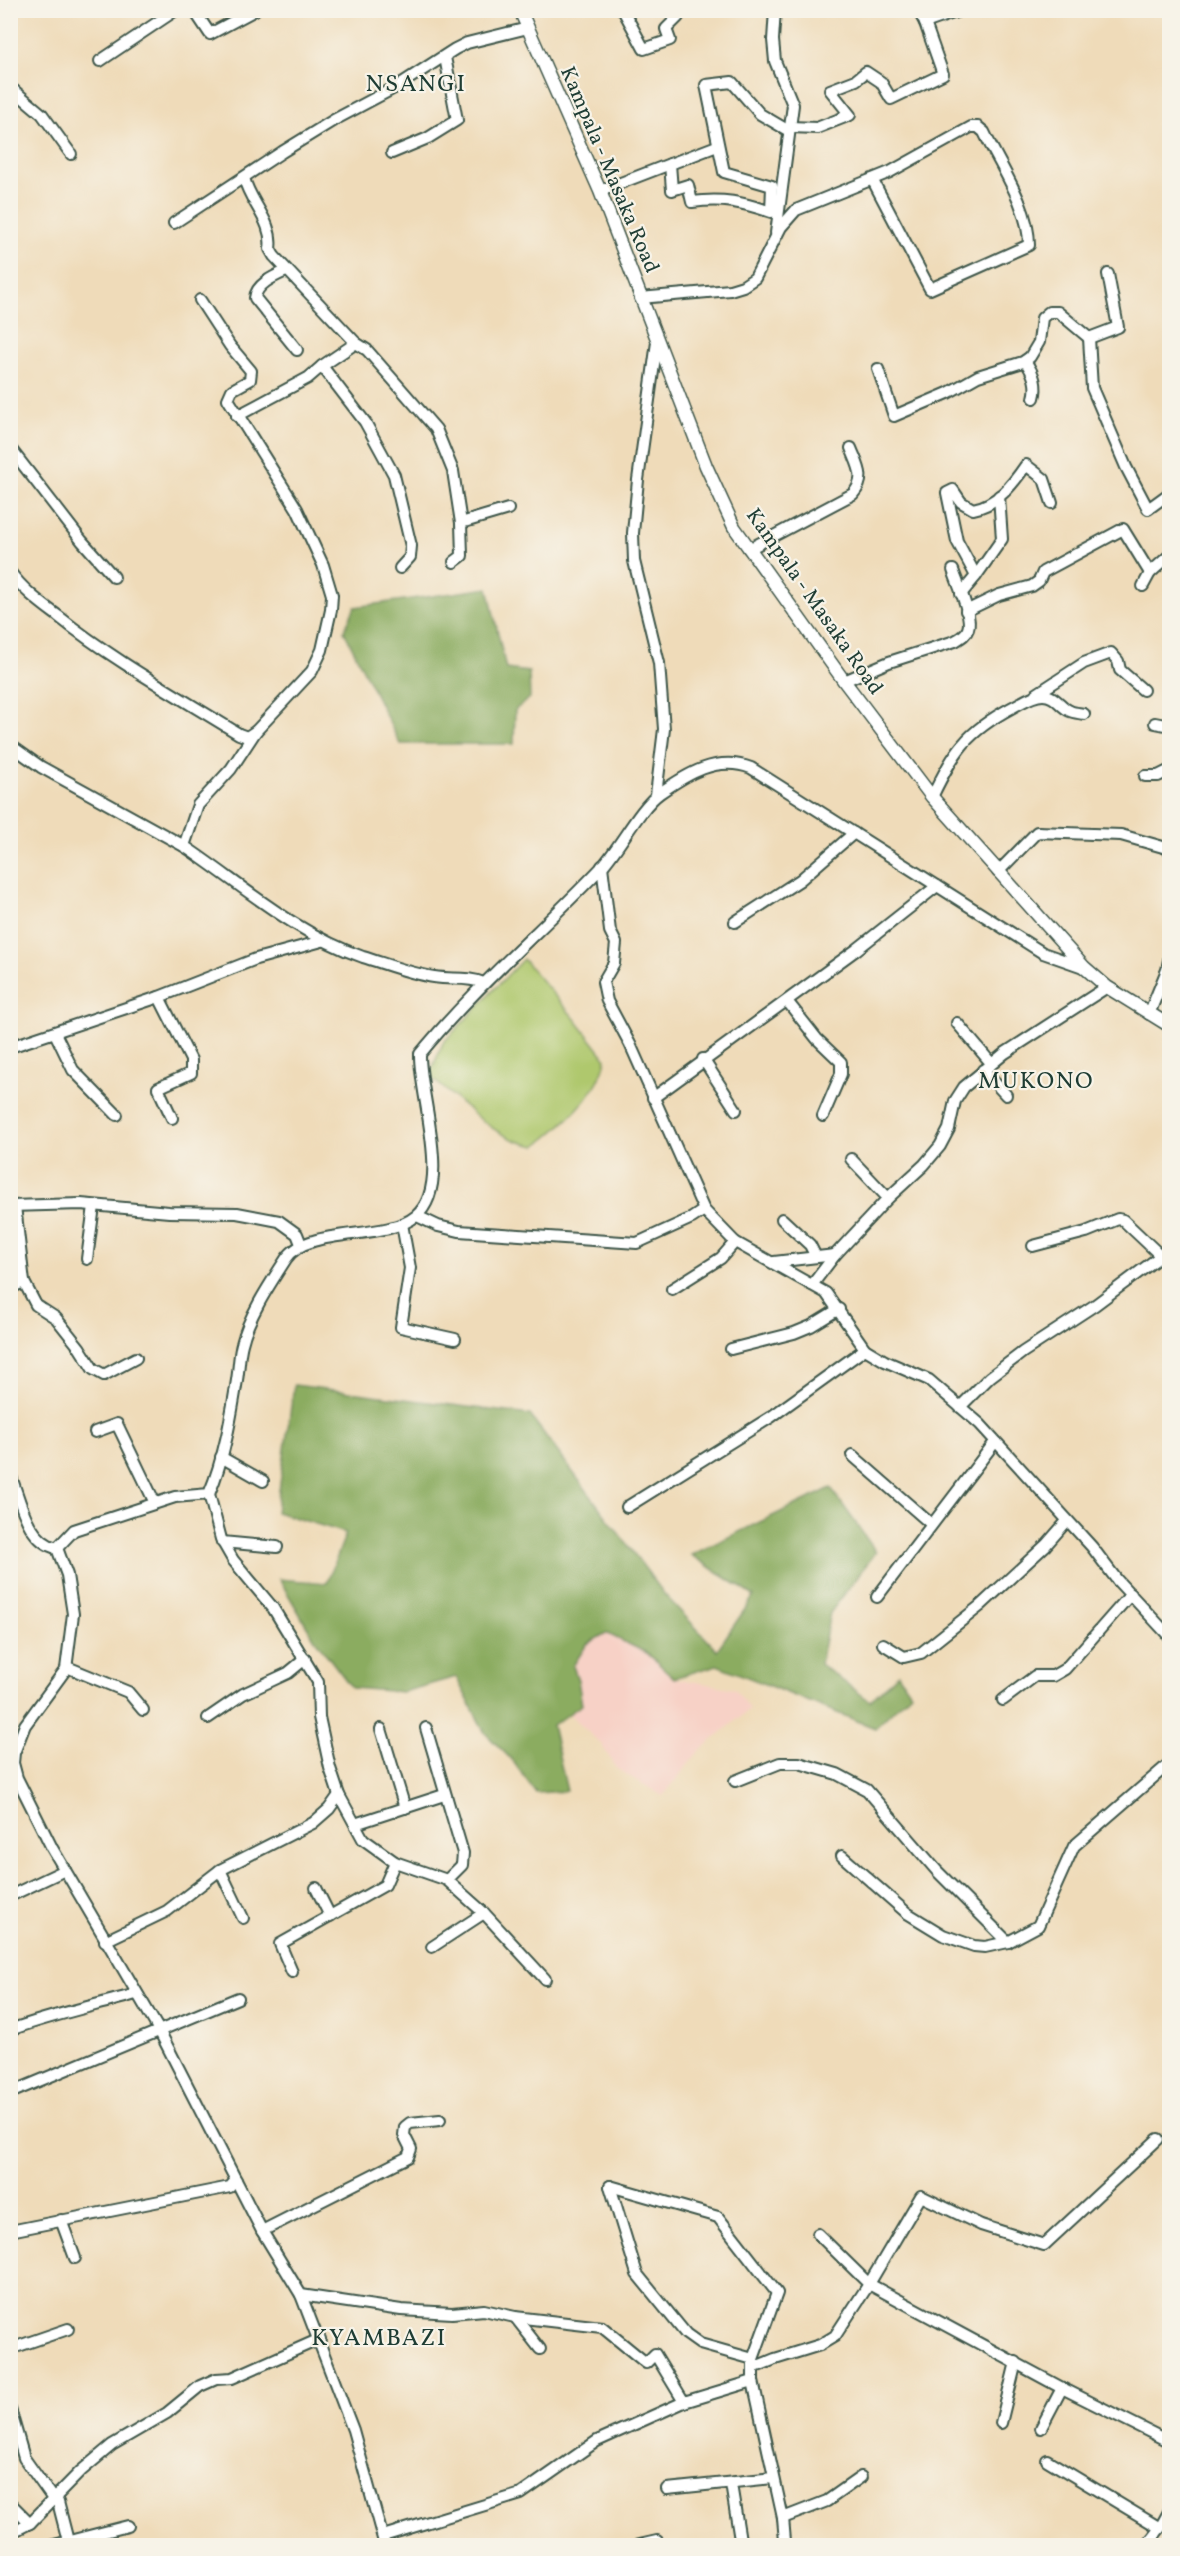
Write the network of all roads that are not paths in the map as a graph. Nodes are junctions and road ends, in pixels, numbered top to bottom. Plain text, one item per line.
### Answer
1 (176, 10) edge
2 (194, 10) edge
3 (255, 10) edge
4 (520, 10) edge
5 (623, 10) edge
6 (673, 10) edge
7 (775, 10) edge
8 (918, 10) edge
9 (962, 10) edge
10 (926, 23) junction
11 (528, 28) junction
12 (445, 57) junction
13 (100, 61) dead end
14 (10, 87) edge
15 (790, 129) junction
16 (717, 146) junction
17 (393, 153) dead end
18 (71, 154) dead end
19 (670, 164) junction
20 (243, 178) junction
21 (872, 179) junction
22 (600, 191) junction
23 (174, 223) dead end
24 (775, 236) junction
25 (286, 271) junction
26 (1108, 274) dead end
27 (640, 298) junction
28 (200, 300) dead end
29 (1089, 338) junction
30 (657, 342) junction
31 (356, 344) junction
32 (297, 350) dead end
33 (1025, 360) junction
34 (322, 366) junction
35 (878, 369) dead end
36 (1034, 398) dead end
37 (237, 417) junction
38 (10, 448) edge
39 (851, 448) dead end
40 (1170, 493) edge
41 (999, 496) junction
42 (1052, 503) dead end
43 (508, 509) dead end
44 (461, 523) junction
45 (750, 549) junction
46 (1167, 560) edge
47 (454, 562) dead end
48 (400, 568) dead end
49 (953, 570) dead end
50 (10, 572) edge
51 (1150, 573) junction
52 (976, 576) junction
53 (114, 577) dead end
54 (1143, 586) dead end
55 (961, 594) junction
56 (966, 611) junction
57 (844, 681) junction
58 (1143, 690) dead end
59 (1033, 696) junction
60 (1084, 714) dead end
61 (1155, 723) dead end
62 (1170, 726) edge
63 (256, 731) junction
64 (10, 745) edge
65 (1170, 770) edge
66 (1145, 776) dead end
67 (657, 795) junction
68 (932, 797) junction
69 (854, 833) junction
70 (184, 846) junction
71 (1170, 849) edge
72 (602, 866) junction
73 (998, 872) junction
74 (937, 886) junction
75 (735, 922) dead end
76 (322, 941) junction
77 (1170, 955) edge
78 (1084, 967) junction
79 (483, 983) junction
80 (1107, 987) junction
81 (159, 997) junction
82 (787, 1001) junction
83 (1149, 1014) junction
84 (957, 1023) dead end
85 (1170, 1026) edge
86 (55, 1033) junction
87 (10, 1047) edge
88 (704, 1059) junction
89 (987, 1066) junction
90 (1006, 1095) dead end
91 (653, 1098) junction
92 (736, 1110) dead end
93 (117, 1115) dead end
94 (823, 1116) dead end
95 (172, 1118) dead end
96 (851, 1159) dead end
97 (888, 1198) junction
98 (13, 1206) edge
99 (94, 1206) junction
100 (704, 1210) junction
101 (417, 1216) junction
102 (783, 1219) dead end
103 (402, 1224) junction
104 (735, 1242) junction
105 (301, 1244) junction
106 (1033, 1246) dead end
107 (1170, 1249) edge
108 (15, 1250) edge
109 (835, 1255) junction
110 (1160, 1255) junction
111 (816, 1257) junction
112 (87, 1258) dead end
113 (774, 1263) junction
114 (24, 1282) junction
115 (812, 1285) junction
116 (10, 1288) edge
117 (672, 1289) dead end
118 (839, 1309) junction
119 (455, 1339) dead end
120 (731, 1349) dead end
121 (865, 1349) junction
122 (136, 1358) dead end
123 (960, 1407) junction
124 (95, 1432) dead end
125 (995, 1442) junction
126 (852, 1455) dead end
127 (221, 1457) junction
128 (10, 1474) edge
129 (263, 1481) dead end
130 (209, 1494) junction
131 (155, 1503) junction
132 (627, 1508) dead end
133 (1067, 1521) junction
134 (931, 1524) junction
135 (222, 1542) junction
136 (277, 1547) dead end
137 (57, 1548) junction
138 (1131, 1594) junction
139 (877, 1596) dead end
140 (1170, 1637) edge
141 (883, 1644) dead end
142 (305, 1659) junction
143 (67, 1667) junction
144 (1004, 1701) dead end
145 (143, 1710) dead end
146 (208, 1718) dead end
147 (426, 1728) dead end
148 (381, 1729) dead end
149 (12, 1758) edge
150 (1170, 1763) edge
151 (735, 1781) dead end
152 (339, 1795) junction
153 (444, 1795) junction
154 (405, 1808) junction
155 (355, 1824) junction
156 (843, 1857) dead end
157 (395, 1862) junction
158 (65, 1870) junction
159 (220, 1870) junction
160 (447, 1880) junction
161 (316, 1888) dead end
162 (10, 1896) edge
163 (484, 1913) junction
164 (330, 1916) junction
165 (243, 1918) dead end
166 (105, 1941) junction
167 (1008, 1942) junction
168 (432, 1947) dead end
169 (292, 1972) dead end
170 (545, 1979) dead end
171 (136, 1994) junction
172 (238, 1998) dead end
173 (10, 2030) edge
174 (160, 2032) junction
175 (10, 2093) edge
176 (440, 2120) dead end
177 (1158, 2139) dead end
178 (236, 2180) junction
179 (61, 2220) junction
180 (10, 2231) edge
181 (262, 2231) junction
182 (818, 2234) dead end
183 (75, 2258) dead end
184 (869, 2284) junction
185 (301, 2295) junction
186 (515, 2317) junction
187 (68, 2329) dead end
188 (320, 2339) junction
189 (10, 2349) edge
190 (540, 2349) dead end
191 (1016, 2362) junction
192 (753, 2364) junction
193 (753, 2381) junction
194 (1062, 2388) junction
195 (684, 2402) junction
196 (10, 2409) edge
197 (1001, 2422) dead end
198 (1041, 2428) dead end
199 (1170, 2442) edge
200 (1047, 2460) dead end
201 (861, 2477) dead end
202 (773, 2478) junction
203 (731, 2484) junction
204 (667, 2489) dead end
205 (53, 2499) junction
206 (10, 2503) edge
207 (1170, 2510) edge
208 (783, 2518) junction
209 (30, 2523) junction
210 (128, 2526) dead end
211 (1160, 2528) junction
212 (10, 2533) edge
213 (68, 2541) junction
214 (384, 2541) edge
215 (657, 2541) dead end
216 (785, 2541) dead end
217 (50, 2546) edge
218 (634, 2546) edge
219 (741, 2546) edge
220 (1146, 2546) edge

1 - 13 street
2 - 3 street
4 - 11 main road, Kampala - Masaka Road
5 - 6 street
7 - 15 street
8 - 10 street
9 - 10 street
10 - 15 street
11 - 12 street
11 - 22 main road, Kampala - Masaka Road
12 - 17 street
12 - 20 street
14 - 18 street
15 - 16 street
15 - 24 street
16 - 19 street
16 - 19 street
19 - 22 street
20 - 23 street
20 - 25 street
21 - 21 street
21 - 24 street
22 - 27 main road, Kampala - Masaka Road
24 - 27 street
25 - 31 street
25 - 32 street
26 - 29 street
27 - 30 main road, Kampala - Masaka Road
28 - 37 street
29 - 33 street
29 - 40 street
30 - 45 main road, Kampala - Masaka Road
30 - 67 street
31 - 34 street
31 - 44 street
33 - 35 street
33 - 36 street
34 - 37 street
34 - 48 street
37 - 63 street
38 - 53 street
39 - 45 street
41 - 42 street
41 - 52 street
41 - 52 street
43 - 44 street
44 - 47 street
45 - 57 main road, Kampala - Masaka Road
46 - 51 street
49 - 55 street
50 - 63 street
51 - 54 street
51 - 56 street
52 - 55 street
55 - 56 street
56 - 57 street
57 - 68 main road, Kampala - Masaka Road
58 - 59 street
59 - 60 street
59 - 68 street
61 - 62 street
63 - 70 street
64 - 70 street
65 - 66 street
67 - 69 street
67 - 72 street
68 - 73 main road, Kampala - Masaka Road
69 - 74 street
69 - 75 street
70 - 76 street
71 - 73 street
72 - 79 street
72 - 91 street
73 - 78 main road, Kampala - Masaka Road
74 - 78 street
74 - 82 street
76 - 79 street
76 - 81 street
77 - 83 street
78 - 80 main road, Kampala - Masaka Road
79 - 101 street
80 - 83 main road, Kampala - Masaka Road
80 - 89 street
81 - 86 street
81 - 95 street
82 - 88 street
82 - 94 street
83 - 85 main road, Kampala - Masaka Road
84 - 89 street
86 - 87 street
86 - 93 street
88 - 91 street
88 - 92 street
89 - 90 street
89 - 97 street
91 - 100 street
96 - 97 street
97 - 109 street
98 - 99 street
98 - 108 street
99 - 105 street
99 - 112 street
100 - 101 street
100 - 104 street
101 - 103 street
102 - 111 street
103 - 105 street
103 - 119 street
104 - 113 street
104 - 117 street
105 - 127 street
106 - 110 street
107 - 110 street
108 - 114 street
109 - 111 street
109 - 115 street
110 - 123 street
111 - 113 street
113 - 115 street
114 - 116 street
114 - 122 street
115 - 118 street
118 - 120 street
118 - 121 street
121 - 123 street
121 - 132 street
123 - 125 street
124 - 131 street
125 - 133 street
125 - 134 street
126 - 134 street
127 - 129 street
127 - 130 street
128 - 137 street
130 - 131 street
130 - 135 street
131 - 137 street
133 - 138 street
133 - 141 street
134 - 139 street
135 - 136 street
135 - 142 street
137 - 143 street
138 - 140 street
138 - 144 street
142 - 146 street
142 - 152 street
143 - 145 street
143 - 149 street
147 - 153 street
148 - 154 street
149 - 158 street
150 - 167 street
151 - 167 street
152 - 155 street
152 - 159 street
153 - 154 street
153 - 160 street
154 - 155 street
155 - 157 street
156 - 167 street
157 - 160 street
157 - 164 street
158 - 162 street
158 - 166 street
159 - 165 street
159 - 166 street
160 - 163 street
161 - 164 street
163 - 168 street
163 - 170 street
164 - 169 street
166 - 171 street
171 - 173 street
171 - 174 street
172 - 174 street
174 - 175 street
174 - 178 street
176 - 181 street
177 - 184 street
178 - 179 street
178 - 181 street
179 - 180 street
179 - 183 street
181 - 185 street
182 - 184 street
184 - 191 street
184 - 192 street
185 - 186 street
185 - 188 street
186 - 190 street
186 - 195 street
187 - 189 street
188 - 205 street
188 - 214 street
191 - 194 street
191 - 197 street
192 - 192 street
192 - 193 street
193 - 195 street
193 - 202 street
194 - 198 street
194 - 199 street
195 - 214 street
196 - 205 street
200 - 211 street
201 - 208 street
202 - 203 street
202 - 208 street
203 - 204 street
203 - 219 street
205 - 209 street
205 - 213 street
206 - 209 street
207 - 211 street
208 - 216 street
209 - 212 street
210 - 213 street
211 - 220 street
213 - 217 street
215 - 218 street

